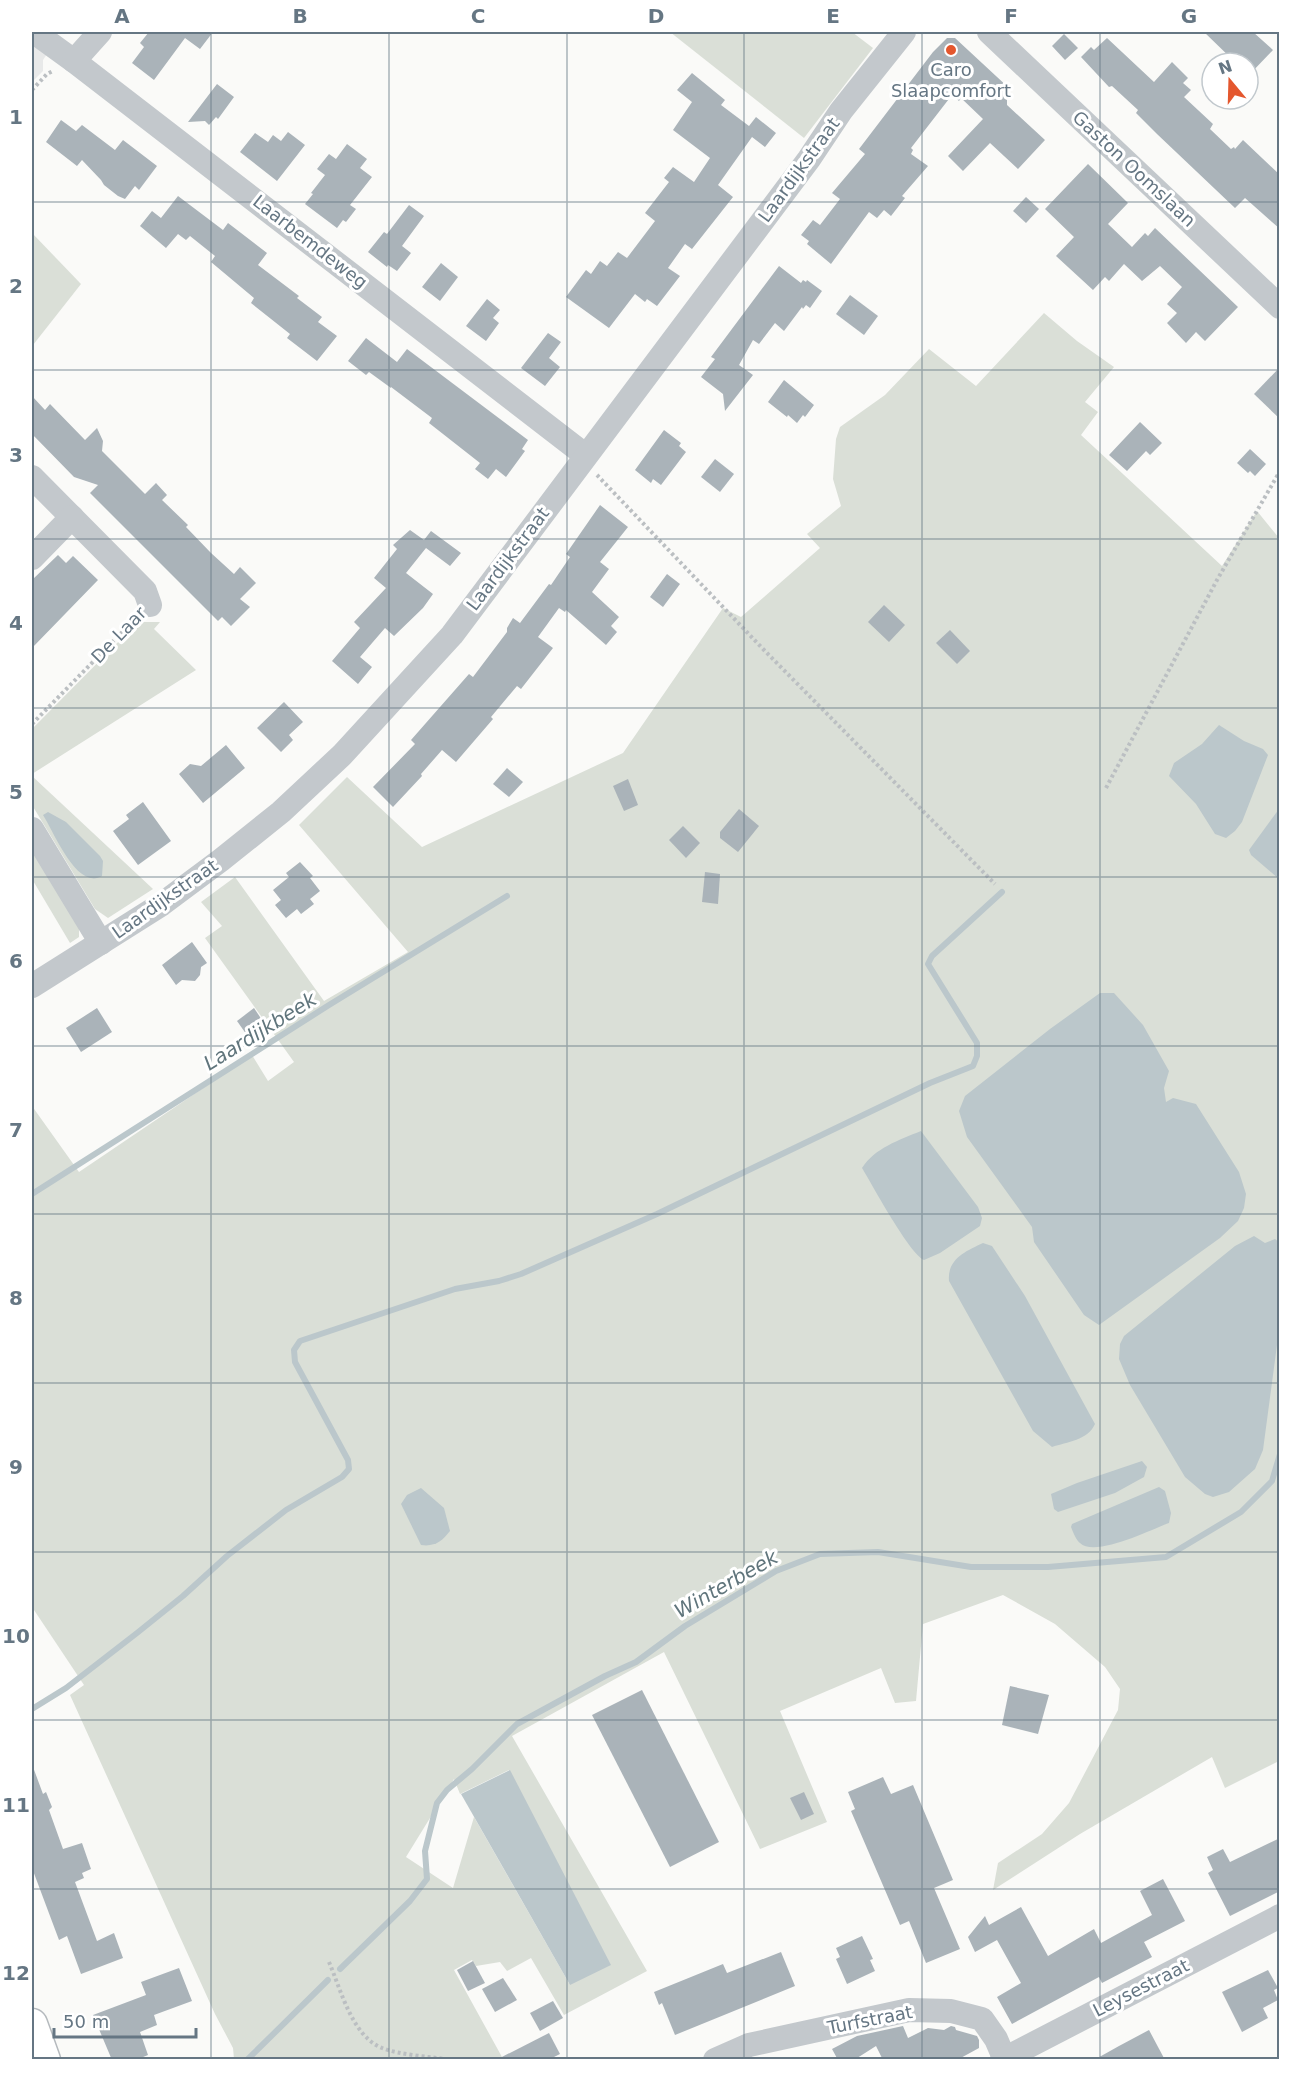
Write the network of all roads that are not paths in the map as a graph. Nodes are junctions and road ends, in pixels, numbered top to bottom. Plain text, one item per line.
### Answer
1 (34, 32) edge
2 (100, 32) edge
3 (918, 32) edge
4 (989, 32) edge
5 (900, 38) edge
6 (74, 61) junction
7 (1280, 307) edge
8 (584, 457) junction
9 (32, 477) edge
10 (72, 517) junction
11 (32, 558) edge
12 (150, 604) road end
13 (32, 829) edge
14 (101, 944) junction
15 (32, 986) edge
16 (1280, 1916) edge
17 (32, 2024) edge
18 (1004, 2059) edge
19 (45, 2060) edge
20 (715, 2060) edge

1 - 6 street, Laarbemdeweg
2 - 6 street
3 - 5 street, Laardijkstraat
4 - 7 street, Gaston Oomslaan
5 - 8 street, Laardijkstraat
6 - 8 street, Laarbemdeweg
8 - 14 street, Laardijkstraat
9 - 10 street, De Laar
10 - 11 street
10 - 12 street, De Laar
13 - 14 street
14 - 15 street, Laardijkstraat
16 - 18 street, Leysestraat
17 - 19 main road
18 - 20 street, Turfstraat

